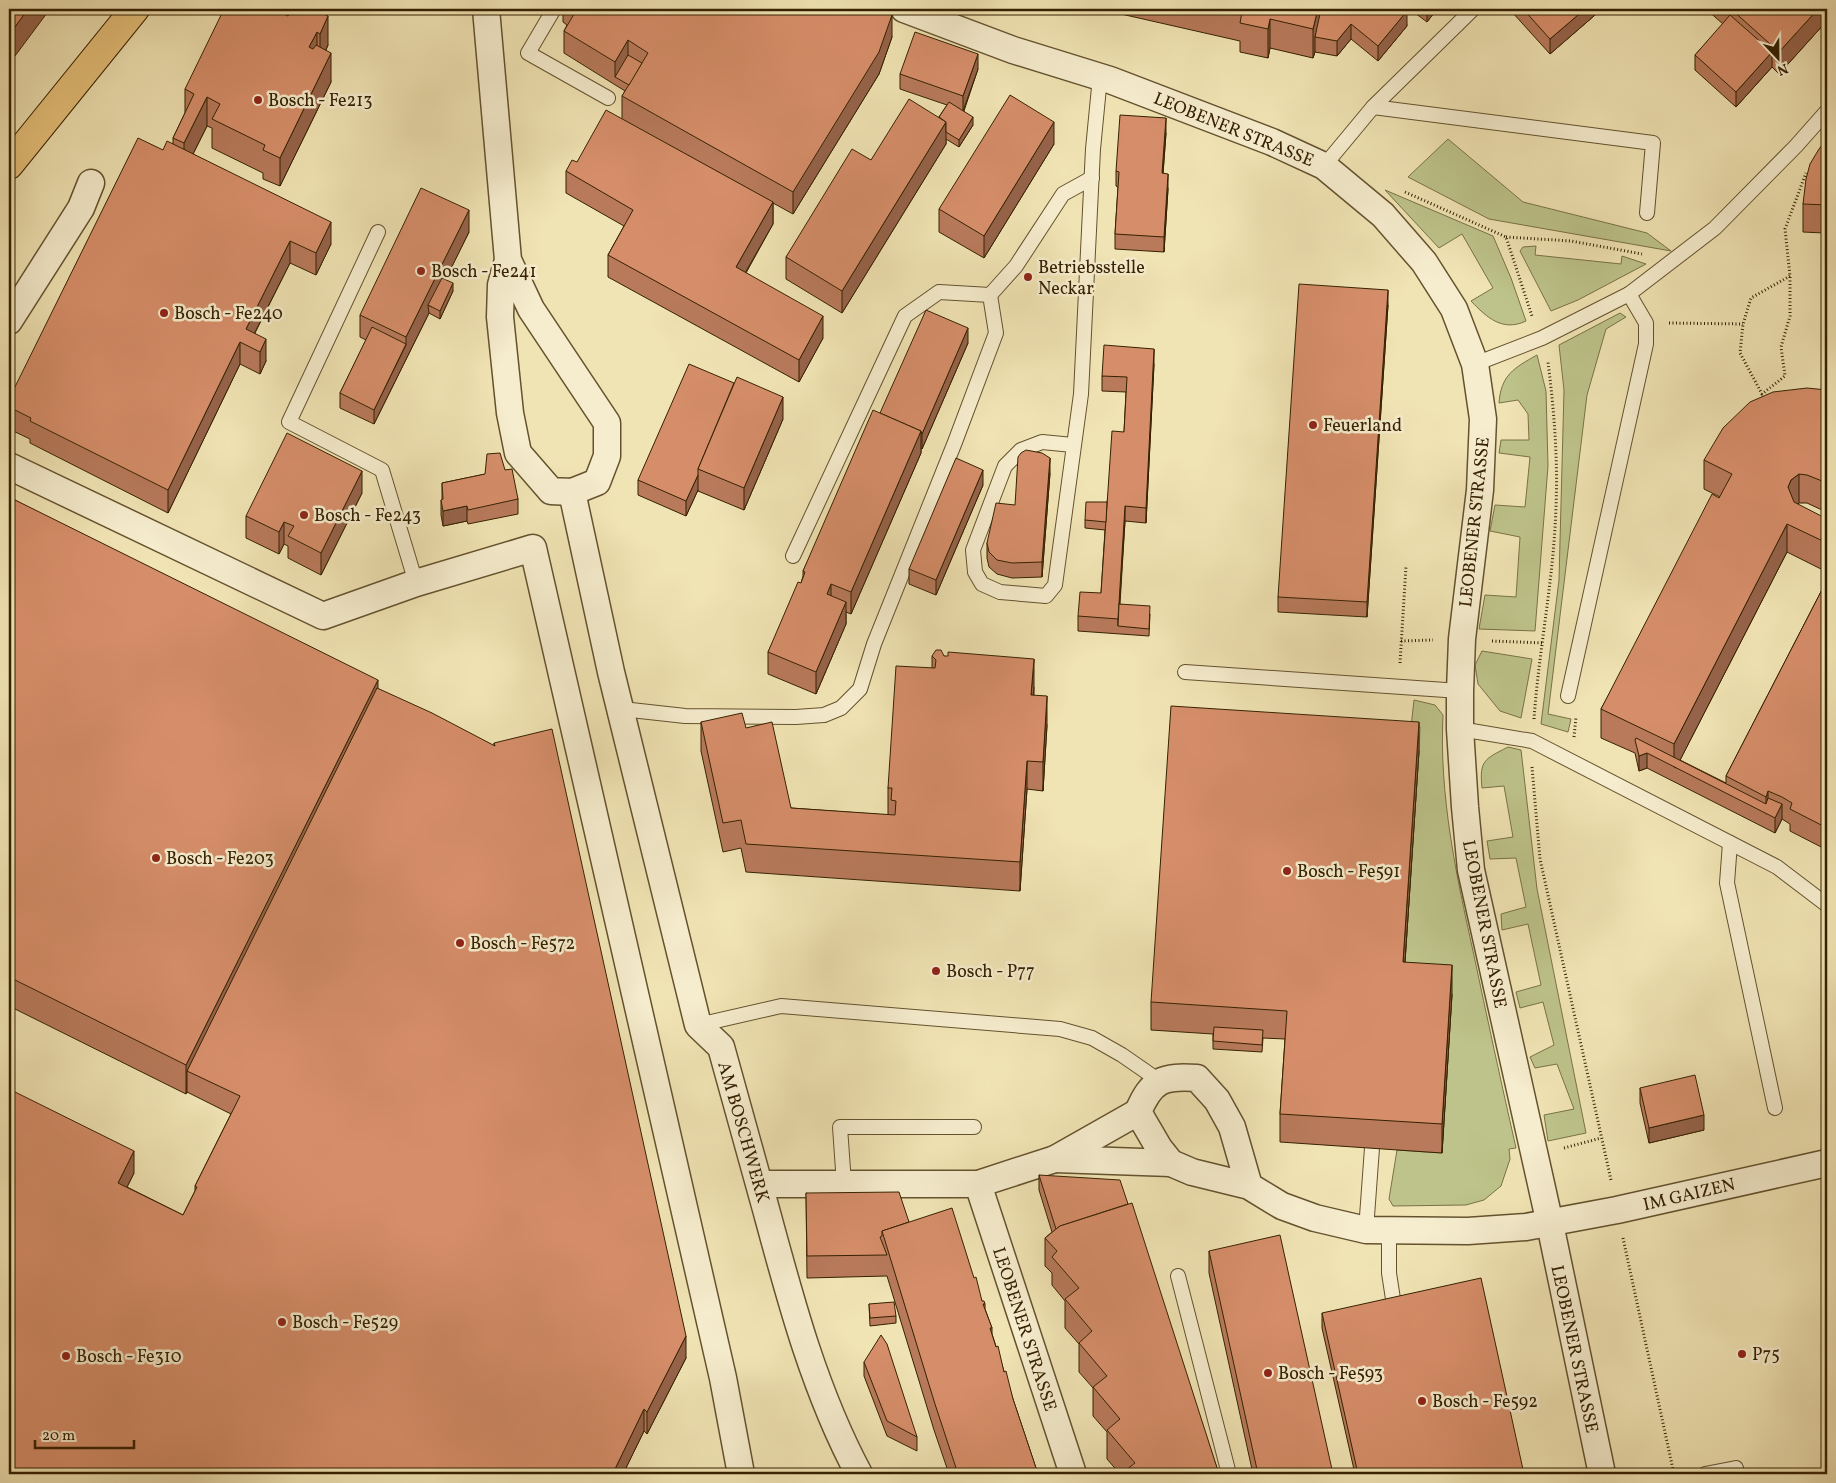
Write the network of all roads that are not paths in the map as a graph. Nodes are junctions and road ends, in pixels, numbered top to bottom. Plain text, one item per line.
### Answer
1 (135, 9) edge
2 (486, 9) edge
3 (554, 9) edge
4 (904, 9) edge
5 (1473, 9) edge
6 (1100, 77) junction
7 (608, 98) dead end
8 (1373, 106) junction
9 (1827, 111) edge
10 (9, 165) edge
11 (1324, 166) junction
12 (1092, 178) junction
13 (91, 183) dead end
14 (1647, 213) dead end
15 (378, 232) dead end
16 (508, 260) junction
17 (1628, 294) junction
18 (990, 295) junction
19 (9, 321) edge
20 (1475, 364) junction
21 (1074, 445) junction
22 (9, 466) edge
23 (572, 492) junction
24 (793, 556) dead end
25 (416, 583) junction
26 (1186, 672) dead end
27 (1460, 691) junction
28 (1568, 696) road end
29 (622, 709) junction
30 (1460, 729) junction
31 (1730, 843) junction
32 (1827, 905) edge
33 (698, 1025) junction
34 (1161, 1082) junction
35 (1775, 1108) dead end
36 (1138, 1112) junction
37 (974, 1127) dead end
38 (1372, 1148) edge
39 (1054, 1159) junction
40 (1171, 1163) junction
41 (1827, 1163) edge
42 (760, 1184) junction
43 (844, 1184) junction
44 (978, 1184) junction
45 (1249, 1186) junction
46 (1550, 1224) junction
47 (1378, 1231) junction
48 (1178, 1276) dead end
49 (1395, 1312) edge
50 (1736, 1468) dead end
51 (741, 1474) edge
52 (859, 1474) edge
53 (1073, 1474) edge
54 (1229, 1474) edge
55 (1602, 1474) edge
56 (1705, 1474) edge

1 - 10 main road
2 - 16 street
3 - 7 lane
4 - 6 street, LEOBENER STRASSE
5 - 8 lane
6 - 11 street, LEOBENER STRASSE
6 - 12 lane
8 - 11 lane
8 - 14 lane
9 - 17 lane
11 - 20 street, LEOBENER STRASSE
12 - 18 lane
12 - 21 lane
13 - 19 street
15 - 25 lane
16 - 23 street
16 - 23 street
17 - 20 lane
17 - 28 lane
18 - 24 lane
18 - 29 lane
20 - 27 street, LEOBENER STRASSE
21 - 21 lane
22 - 25 street
23 - 29 street
25 - 51 street
26 - 27 lane
27 - 30 street, LEOBENER STRASSE
29 - 33 street
30 - 31 lane
30 - 46 street, LEOBENER STRASSE
31 - 32 lane
31 - 35 lane
33 - 34 lane
33 - 42 street, AM BOSCHWERK
34 - 36 street
34 - 45 street
36 - 39 street
36 - 40 street
37 - 43 lane
38 - 47 lane
39 - 40 street
39 - 44 street
40 - 45 street
41 - 46 street, IM GAIZEN
42 - 43 street
42 - 52 street, AM BOSCHWERK
43 - 44 street
44 - 53 street, LEOBENER STRASSE
45 - 47 street
46 - 47 street
46 - 55 street, LEOBENER STRASSE
47 - 49 lane
48 - 54 lane
50 - 56 lane

